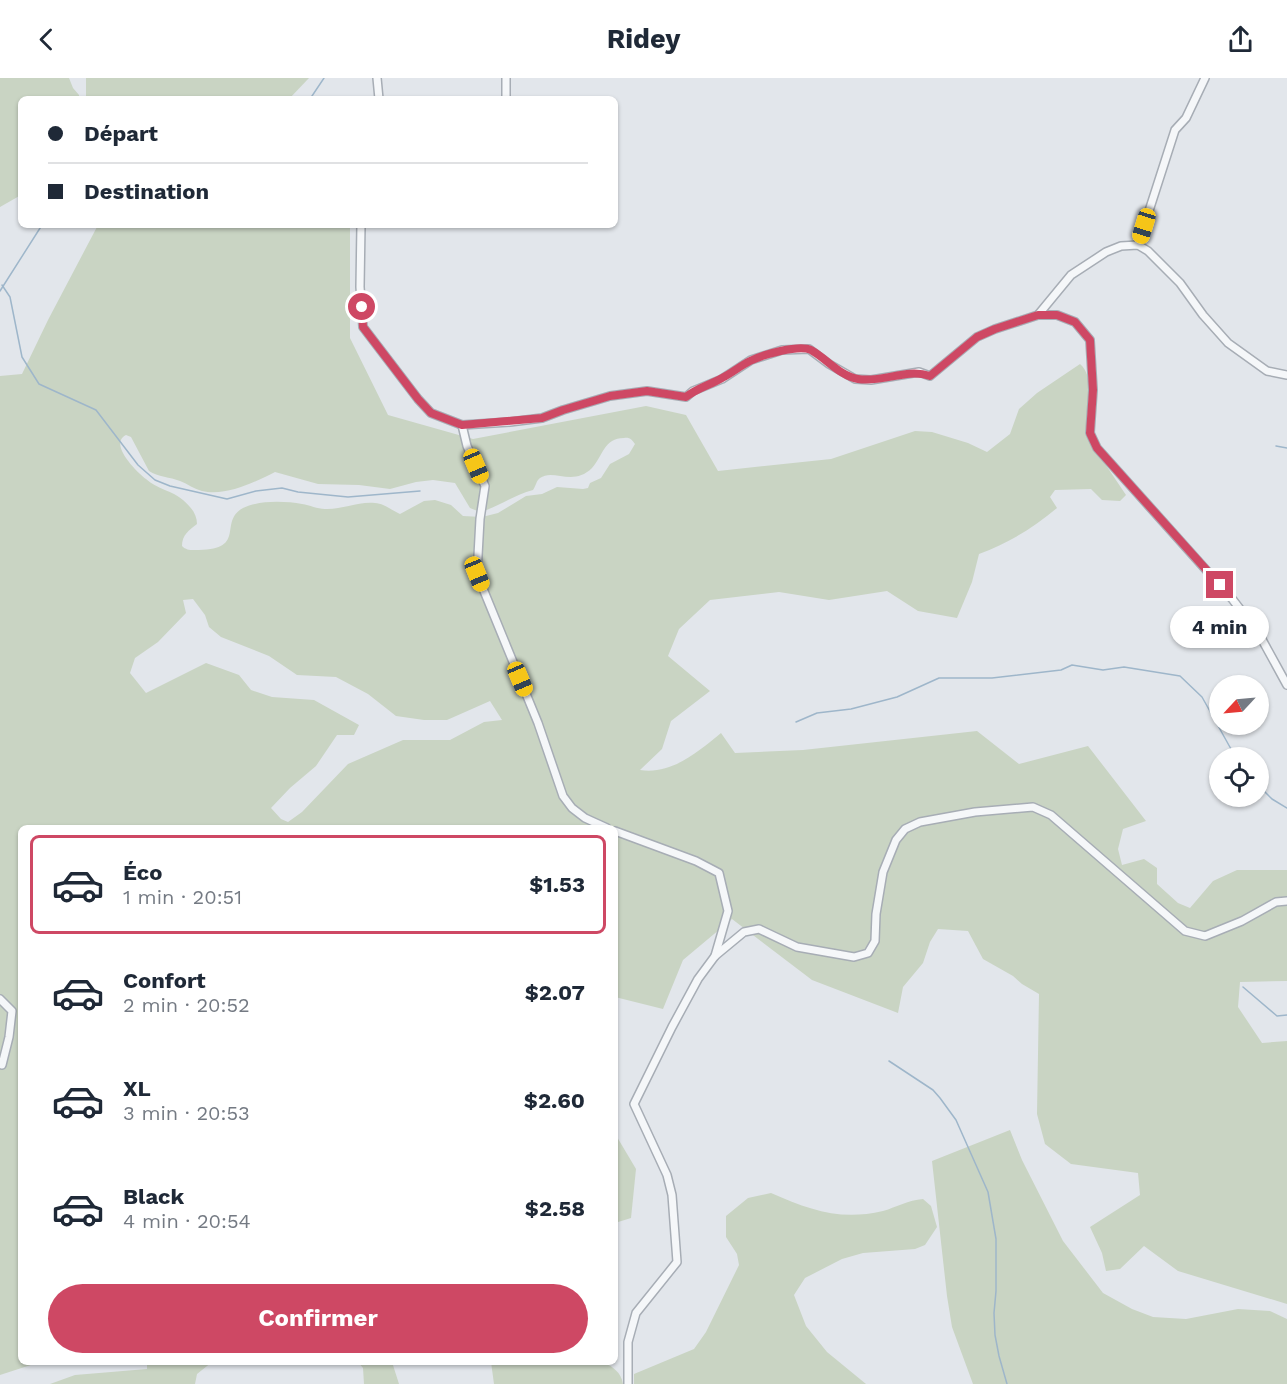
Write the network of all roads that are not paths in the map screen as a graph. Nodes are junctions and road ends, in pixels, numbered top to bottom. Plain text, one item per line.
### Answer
1 (377, 78) edge
2 (506, 78) edge
3 (1204, 78) edge
4 (379, 96) edge
5 (506, 96) edge
6 (361, 228) edge
7 (1138, 245) junction
8 (1038, 315) junction
9 (1287, 375) edge
10 (462, 425) junction
11 (1287, 685) edge
12 (600, 825) edge
13 (618, 832) edge
14 (1287, 901) edge
15 (715, 956) junction
16 (0, 999) edge
17 (2, 1065) dead end
18 (628, 1384) edge

1 - 4 street
2 - 5 street
3 - 7 street
6 - 10 street
7 - 8 street
7 - 9 street
8 - 10 street
8 - 11 street
10 - 12 street
13 - 15 street
14 - 15 street
15 - 18 street
16 - 17 street

